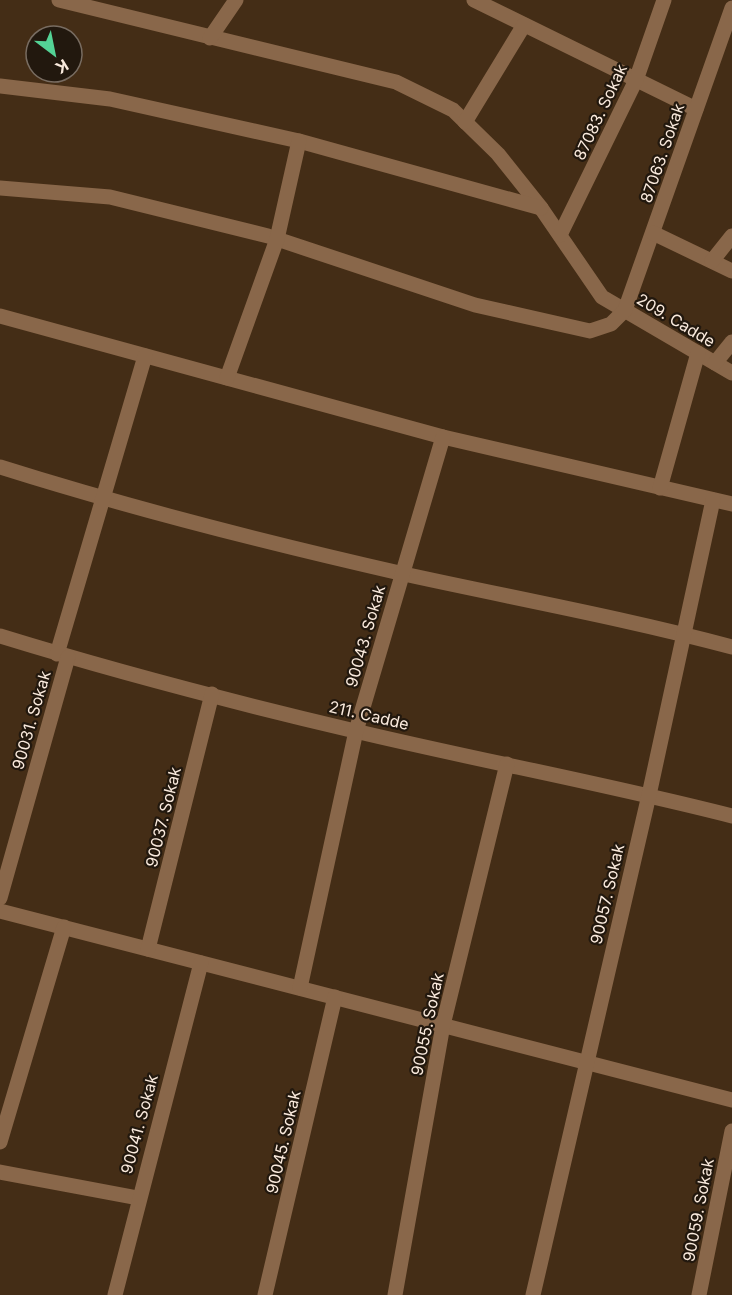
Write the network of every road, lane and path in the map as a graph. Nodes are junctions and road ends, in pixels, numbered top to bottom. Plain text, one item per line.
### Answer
1 (59, 0) edge
2 (236, 0) edge
3 (474, 0) edge
4 (664, 0) edge
5 (101, 5) edge
6 (732, 8) edge
7 (524, 25) junction
8 (210, 38) junction
9 (727, 38) edge
10 (636, 80) junction
11 (0, 86) edge
12 (696, 110) junction
13 (465, 122) junction
14 (299, 141) junction
15 (0, 188) edge
16 (541, 208) junction
17 (653, 233) junction
18 (560, 235) junction
19 (732, 236) edge
20 (277, 239) junction
21 (712, 261) junction
22 (732, 271) edge
23 (625, 310) junction
24 (0, 316) edge
25 (732, 342) edge
26 (698, 353) junction
27 (145, 356) junction
28 (715, 363) junction
29 (732, 373) edge
30 (227, 378) junction
31 (443, 437) junction
32 (0, 467) edge
33 (660, 488) junction
34 (101, 499) junction
35 (713, 500) junction
36 (732, 504) edge
37 (402, 573) junction
38 (683, 634) junction
39 (0, 636) edge
40 (732, 647) edge
41 (63, 655) junction
42 (212, 694) junction
43 (356, 731) junction
44 (507, 764) junction
45 (649, 795) junction
46 (732, 816) edge
47 (0, 898) edge
48 (0, 911) edge
49 (64, 927) junction
50 (148, 949) junction
51 (201, 963) junction
52 (300, 988) junction
53 (335, 997) junction
54 (443, 1025) junction
55 (587, 1063) junction
56 (732, 1100) edge
57 (732, 1131) edge
58 (0, 1142) edge
59 (0, 1172) edge
60 (138, 1198) junction
61 (115, 1295) edge
62 (266, 1295) edge
63 (395, 1295) edge
64 (533, 1295) edge
65 (699, 1295) edge

1 - 5 street
2 - 8 street
3 - 7 street
4 - 10 street, 87083. Sokak
5 - 8 street
6 - 9 street, 87063. Sokak
7 - 10 street
7 - 13 street
8 - 13 street
9 - 12 street, 87063. Sokak
10 - 12 street
10 - 18 street, 87083. Sokak
11 - 14 street
12 - 17 street, 87063. Sokak
13 - 16 street
14 - 16 street
14 - 20 street
15 - 20 street
16 - 18 street
17 - 21 street
17 - 23 street, 87063. Sokak
18 - 23 street, 209. Cadde
19 - 21 street
20 - 23 street
20 - 30 street
21 - 22 street
23 - 26 street, 209. Cadde
24 - 27 street
25 - 28 street
26 - 28 street, 209. Cadde
26 - 33 street
27 - 30 street
27 - 34 street, 90031. Sokak
28 - 29 street, 209. Cadde
30 - 31 street
31 - 33 street
31 - 37 street, 90043. Sokak
32 - 34 street
33 - 35 street
34 - 37 street
34 - 41 street, 90031. Sokak
35 - 36 street
35 - 38 street, 90057. Sokak
37 - 38 street
37 - 43 street, 90043. Sokak
38 - 40 street
38 - 45 street, 90057. Sokak
39 - 41 street, 211. Cadde
41 - 42 street, 211. Cadde
41 - 47 street, 90031. Sokak
42 - 43 street, 211. Cadde
42 - 50 street, 90037. Sokak
43 - 44 street, 211. Cadde
43 - 52 street, 90043. Sokak
44 - 45 street, 211. Cadde
44 - 54 street, 90055. Sokak
45 - 46 street, 211. Cadde
45 - 55 street, 90057. Sokak
48 - 49 street
49 - 50 street
49 - 58 street
50 - 51 street
51 - 52 street
51 - 60 street, 90041. Sokak
52 - 53 street
53 - 54 street
53 - 62 street, 90045. Sokak
54 - 55 street
54 - 63 street, 90055. Sokak
55 - 56 street
55 - 64 street, 90057. Sokak
57 - 65 street, 90059. Sokak
59 - 60 street
60 - 61 street, 90041. Sokak

